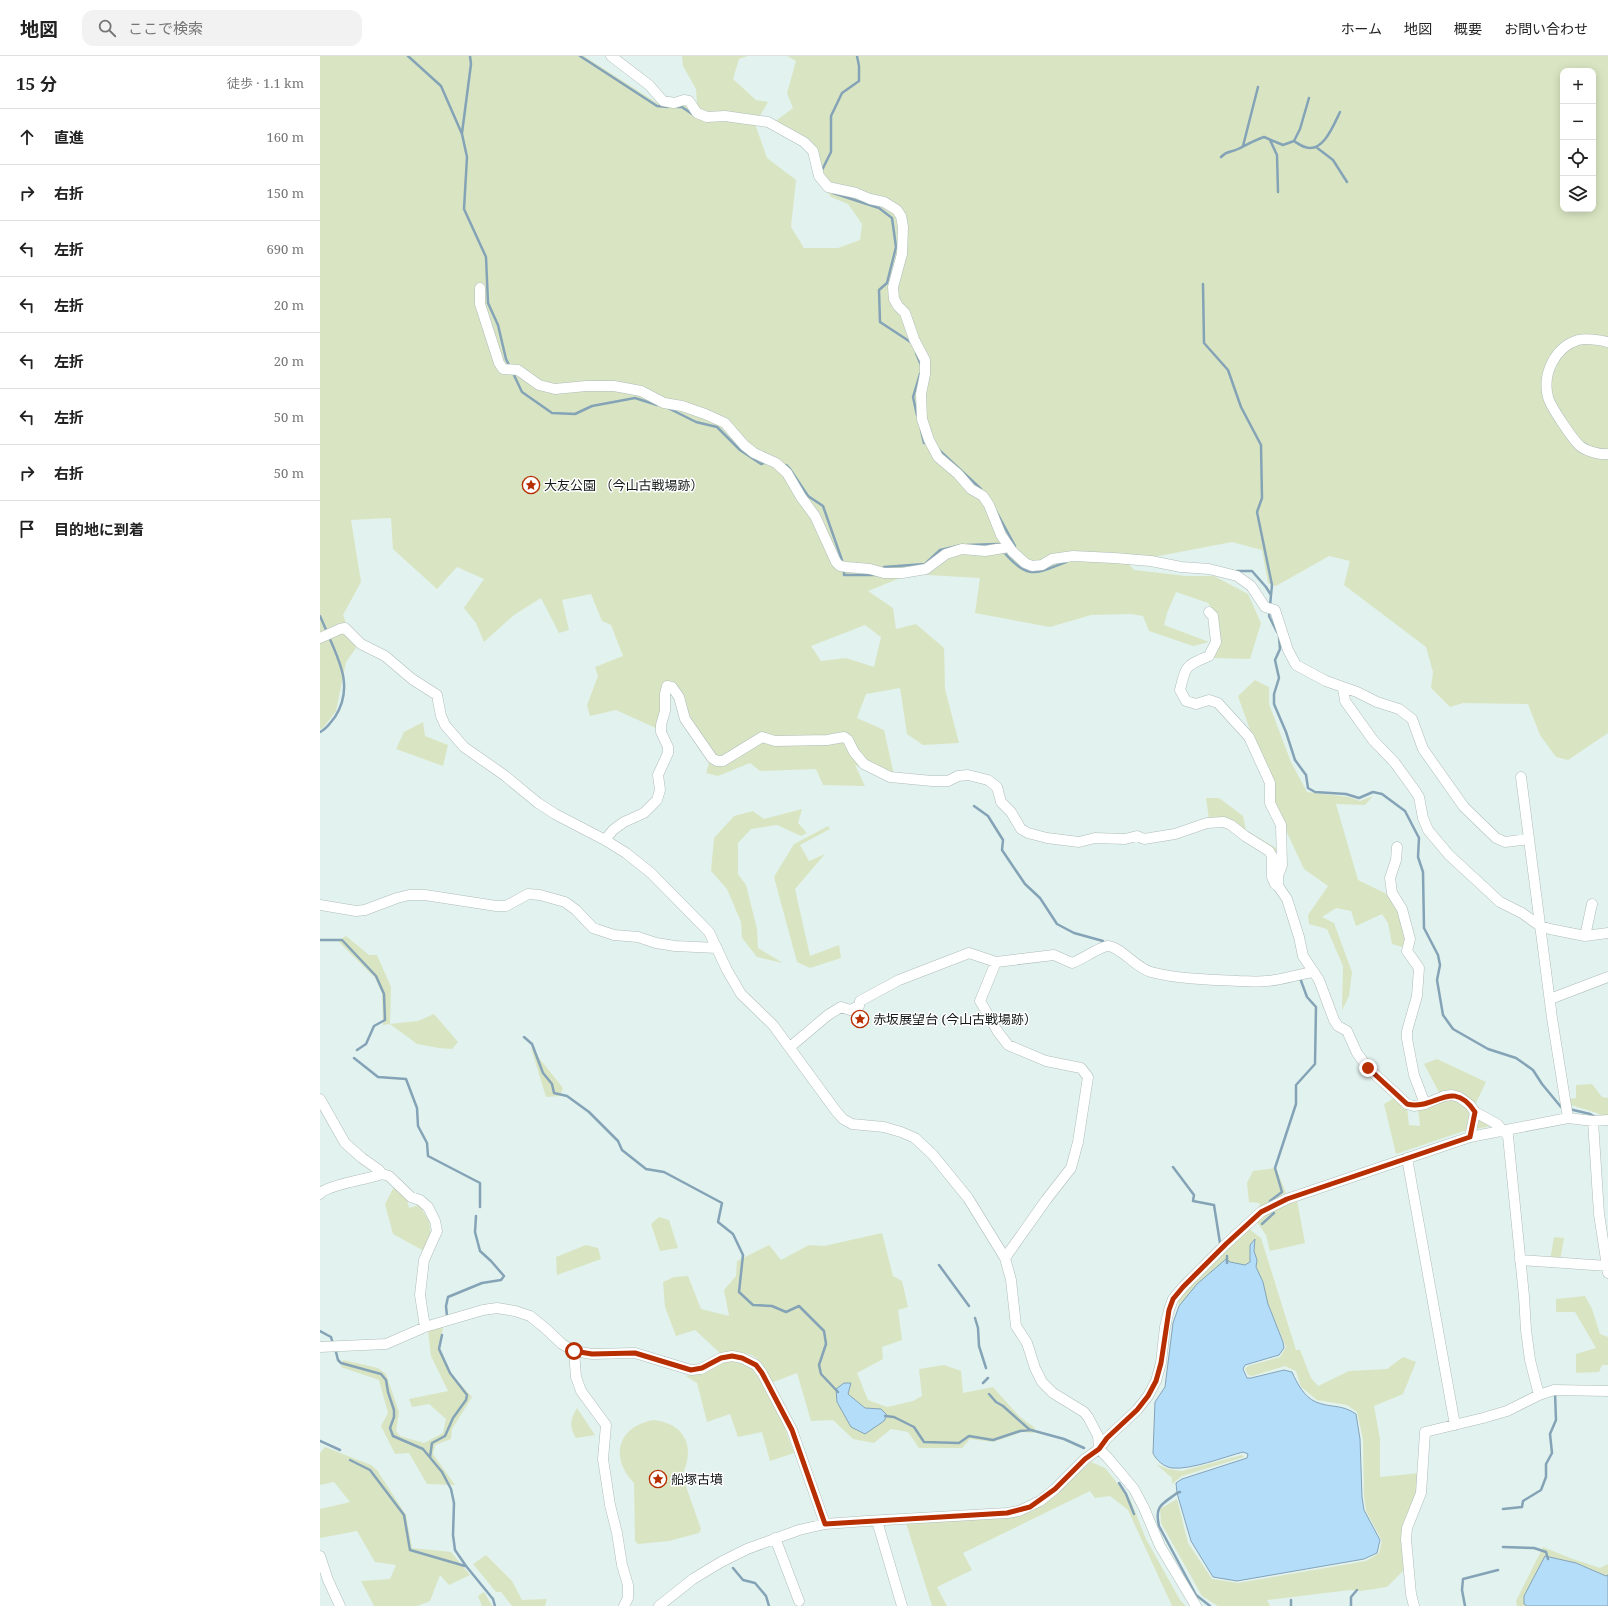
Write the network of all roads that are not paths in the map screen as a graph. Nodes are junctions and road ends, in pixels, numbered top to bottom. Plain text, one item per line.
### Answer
1 (611, 56) edge
2 (480, 288) dead end
3 (1608, 342) edge
4 (1608, 454) edge
5 (1007, 549) junction
6 (1209, 612) dead end
7 (321, 638) edge
8 (1343, 687) junction
9 (1521, 777) dead end
10 (1529, 839) junction
11 (605, 840) junction
12 (1397, 847) dead end
13 (1278, 886) junction
14 (1592, 904) dead end
15 (320, 905) edge
16 (1540, 926) junction
17 (1608, 933) edge
18 (1585, 936) junction
19 (716, 948) junction
20 (996, 962) junction
21 (1314, 972) junction
22 (1608, 977) edge
23 (1550, 1000) junction
24 (790, 1047) junction
25 (320, 1099) edge
26 (1425, 1104) junction
27 (1475, 1112) junction
28 (1568, 1116) junction
29 (1601, 1121) edge
30 (1503, 1131) junction
31 (1470, 1137) junction
32 (1407, 1158) junction
33 (382, 1174) junction
34 (320, 1194) edge
35 (1005, 1258) junction
36 (1520, 1260) junction
37 (1607, 1268) edge
38 (425, 1327) junction
39 (323, 1347) edge
40 (574, 1351) junction
41 (1608, 1391) edge
42 (1539, 1394) junction
43 (1455, 1425) junction
44 (1099, 1449) junction
45 (877, 1521) junction
46 (825, 1524) junction
47 (775, 1538) junction
48 (320, 1556) edge
49 (799, 1601) dead end
50 (340, 1606) edge
51 (624, 1606) edge
52 (659, 1606) edge
53 (902, 1606) edge
54 (1196, 1606) edge
55 (1414, 1606) edge

1 - 5 street
2 - 5 street
3 - 4 street
5 - 8 street
6 - 13 street
7 - 11 street
8 - 10 street
8 - 16 street
9 - 10 street
10 - 16 street
11 - 13 street
11 - 19 street
12 - 26 street
13 - 21 street
14 - 18 street
15 - 19 street
16 - 18 street
16 - 23 street
17 - 18 street
19 - 24 street
20 - 21 street
20 - 24 street
20 - 35 street
21 - 26 street
22 - 23 street
23 - 28 street
24 - 35 street
25 - 33 street
26 - 27 street
27 - 30 street
27 - 31 street
28 - 29 street
28 - 30 street
29 - 37 street
30 - 31 street
30 - 36 street
31 - 32 street
32 - 43 street
32 - 44 street
33 - 34 street
33 - 38 street
35 - 44 street
36 - 37 street
36 - 42 street
38 - 39 street
38 - 40 street
40 - 46 street
40 - 51 street
41 - 42 street
42 - 43 street
43 - 55 street
44 - 45 street
44 - 54 street
45 - 46 street
45 - 53 street
46 - 47 street
47 - 49 street
47 - 52 street
48 - 50 street

